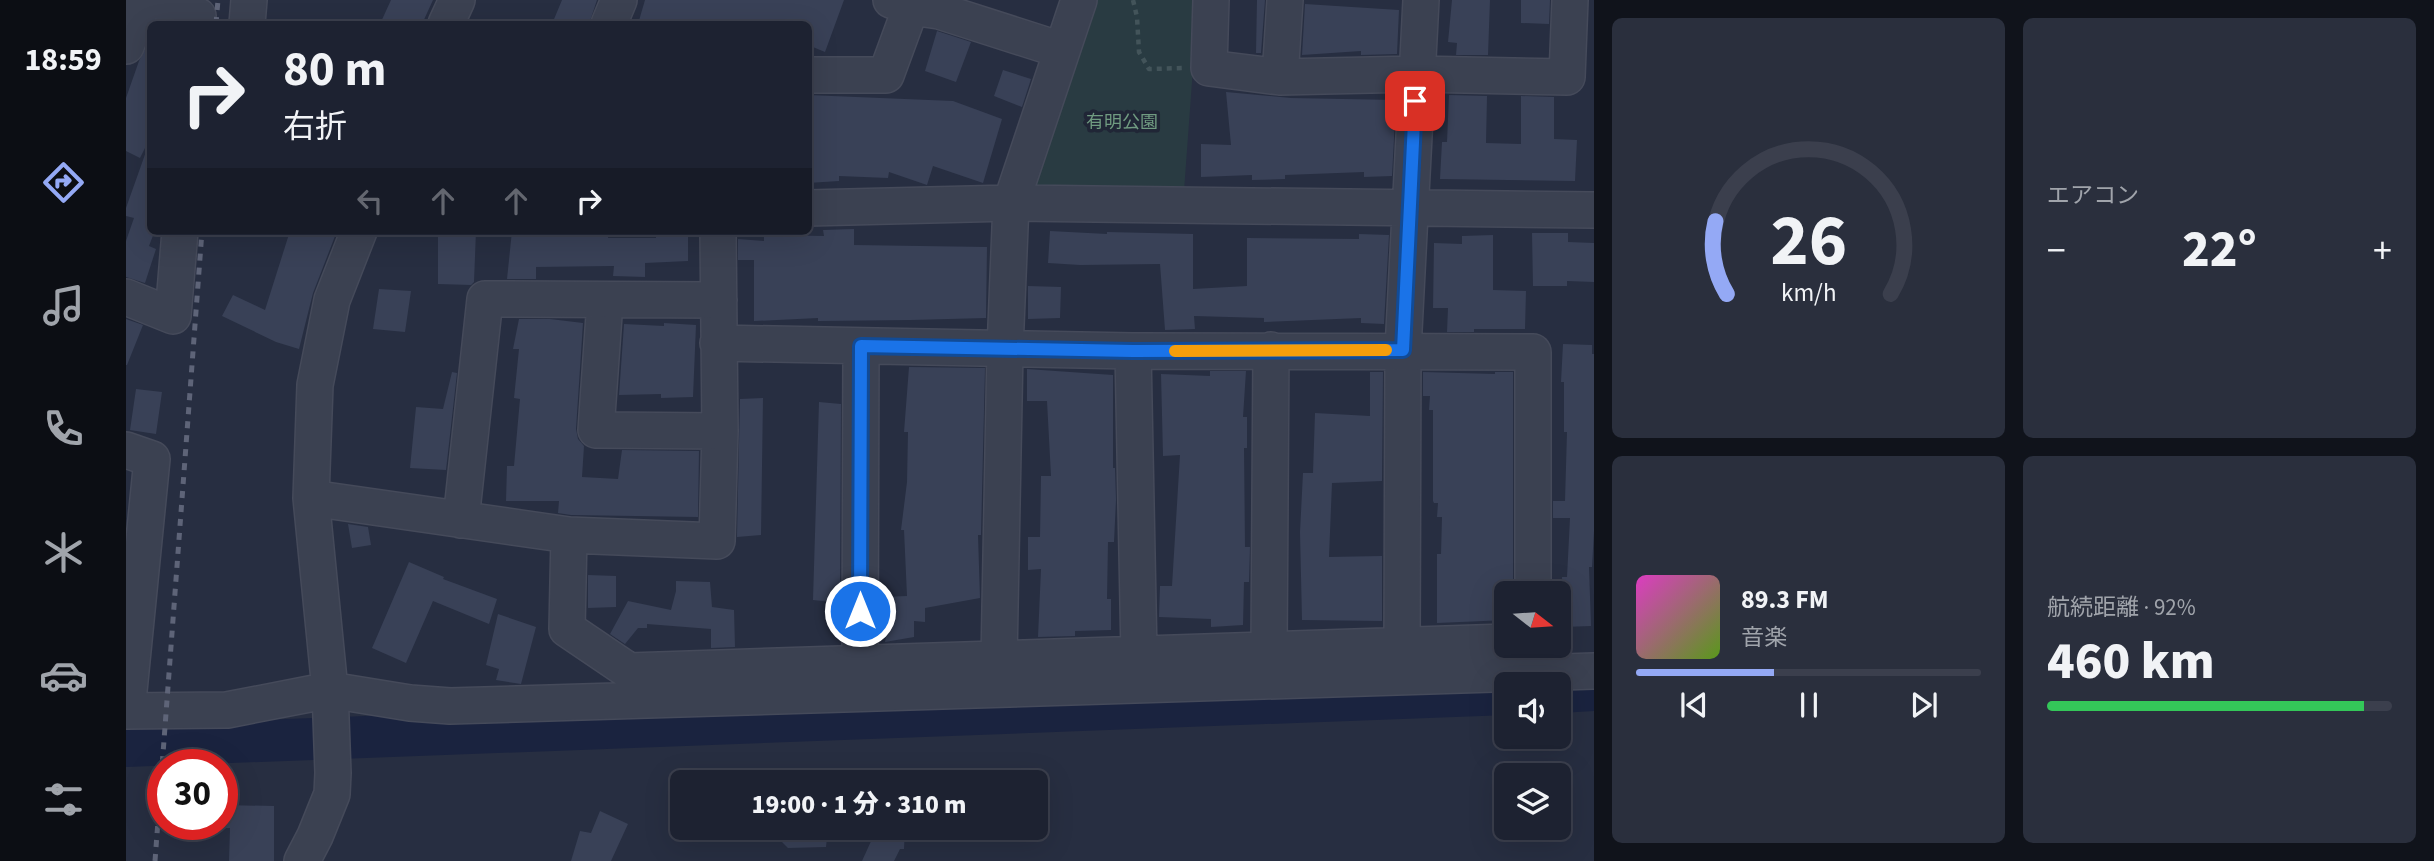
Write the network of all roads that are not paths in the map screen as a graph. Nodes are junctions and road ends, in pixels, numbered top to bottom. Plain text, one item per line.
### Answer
1 (144, 0) edge
2 (156, 0) edge
3 (249, 0) edge
4 (457, 0) edge
5 (619, 0) edge
6 (1079, 0) edge
7 (1211, 0) edge
8 (1285, 0) edge
9 (1421, 0) edge
10 (1570, 0) edge
11 (901, 4) edge
12 (198, 14) edge
13 (247, 21) edge
14 (447, 21) edge
15 (610, 21) edge
16 (126, 46) edge
17 (1061, 50) junction
18 (1416, 74) junction
19 (812, 75) edge
20 (1280, 77) junction
21 (1011, 204) junction
22 (812, 208) edge
23 (1410, 209) junction
24 (1594, 210) edge
25 (180, 235) edge
26 (357, 235) edge
27 (718, 235) edge
28 (126, 297) edge
29 (719, 300) junction
30 (605, 301) junction
31 (718, 343) junction
32 (861, 346) junction
33 (1005, 350) junction
34 (1271, 350) junction
35 (1403, 350) junction
36 (1133, 351) junction
37 (720, 431) junction
38 (126, 450) edge
39 (312, 498) junction
40 (461, 520) junction
41 (569, 535) junction
42 (1533, 581) edge
43 (1494, 642) edge
44 (1402, 646) junction
45 (1269, 649) junction
46 (1139, 655) junction
47 (999, 659) junction
48 (860, 664) junction
49 (1594, 671) edge
50 (330, 700) junction
51 (126, 711) edge
52 (302, 861) edge

1 - 16 street
2 - 12 street
3 - 13 street
4 - 14 street
5 - 15 street
6 - 17 street
7 - 20 street
8 - 20 street
9 - 18 street
10 - 18 street
11 - 17 street
11 - 19 street
17 - 21 street
18 - 20 street
18 - 23 street
21 - 22 street
21 - 23 street
21 - 33 street
23 - 24 street
23 - 35 street
25 - 28 street
26 - 39 street
27 - 29 street
29 - 30 street
29 - 31 street
30 - 37 street
30 - 40 street
31 - 32 street
31 - 37 street
32 - 33 street
32 - 48 street
33 - 36 street
33 - 47 street
34 - 35 street
34 - 36 street
34 - 45 street
35 - 42 street
35 - 44 street
36 - 46 street
37 - 41 street
38 - 51 street
39 - 40 street
39 - 50 street
40 - 41 street
41 - 48 street
43 - 44 street
44 - 45 street
45 - 46 street
46 - 47 street
47 - 48 street
49 - 50 street
50 - 51 street
50 - 52 street

